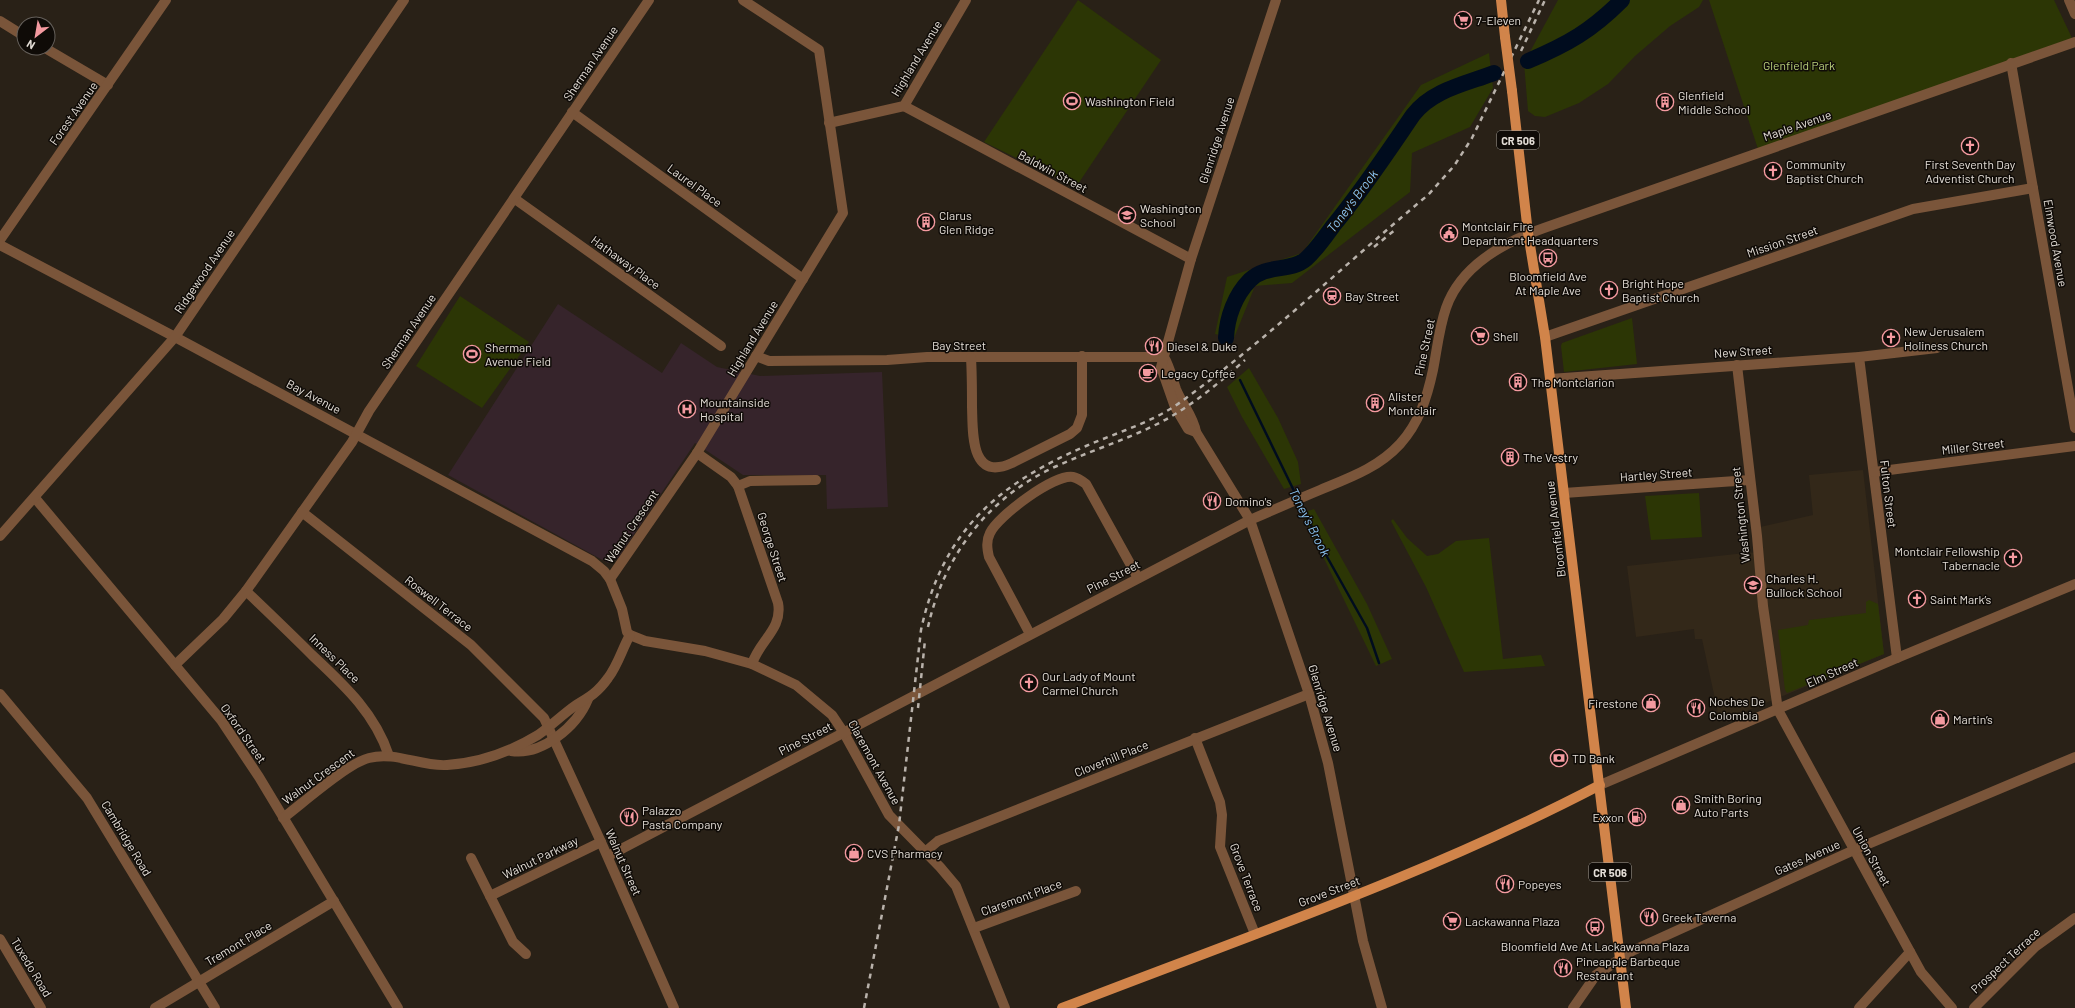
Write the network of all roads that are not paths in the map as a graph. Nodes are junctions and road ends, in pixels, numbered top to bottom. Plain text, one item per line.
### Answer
1 (166, 0) edge
2 (404, 0) edge
3 (649, 0) edge
4 (743, 0) edge
5 (966, 0) edge
6 (1276, 0) edge
7 (1501, 0) edge
8 (2069, 0) edge
9 (2075, 14) edge
10 (0, 21) edge
11 (16, 31) edge
12 (2075, 42) edge
13 (56, 54) edge
14 (2011, 63) junction
15 (108, 85) junction
16 (904, 106) junction
17 (572, 112) junction
18 (829, 123) junction
19 (2033, 188) junction
20 (515, 198) junction
21 (1528, 233) junction
22 (0, 240) edge
23 (0, 245) edge
24 (1191, 259) junction
25 (803, 279) junction
26 (175, 337) junction
27 (1545, 337) junction
28 (722, 346) dead end
29 (1937, 348) dead end
30 (756, 356) junction
31 (1082, 356) junction
32 (1164, 357) junction
33 (1859, 357) junction
34 (971, 358) junction
35 (1737, 365) junction
36 (1550, 380) junction
37 (2075, 428) edge
38 (356, 434) junction
39 (2075, 446) edge
40 (697, 453) junction
41 (1874, 472) junction
42 (816, 480) dead end
43 (1750, 480) junction
44 (738, 486) junction
45 (1564, 493) junction
46 (35, 498) junction
47 (302, 512) junction
48 (1250, 520) junction
49 (0, 536) edge
50 (1138, 578) junction
51 (610, 579) junction
52 (2075, 584) edge
53 (246, 591) junction
54 (1030, 634) junction
55 (630, 635) junction
56 (1897, 658) junction
57 (752, 664) junction
58 (175, 665) junction
59 (0, 694) edge
60 (1309, 694) junction
61 (588, 699) junction
62 (1778, 710) junction
63 (550, 726) junction
64 (844, 732) junction
65 (555, 738) junction
66 (1195, 738) junction
67 (511, 751) junction
68 (389, 756) junction
69 (2075, 757) edge
70 (1600, 785) junction
71 (283, 818) junction
72 (601, 842) junction
73 (1854, 850) junction
74 (925, 852) junction
75 (608, 856) junction
76 (471, 858) dead end
77 (1076, 891) dead end
78 (490, 896) junction
79 (1355, 896) junction
80 (334, 901) junction
81 (2075, 918) edge
82 (974, 928) junction
83 (1255, 934) junction
84 (0, 938) edge
85 (1910, 952) junction
86 (526, 954) dead end
87 (1620, 960) junction
88 (199, 981) junction
89 (41, 1008) edge
90 (155, 1008) edge
91 (215, 1008) edge
92 (398, 1008) edge
93 (674, 1008) edge
94 (1005, 1008) edge
95 (1062, 1008) edge
96 (1382, 1008) edge
97 (1573, 1008) edge
98 (1626, 1008) edge
99 (1859, 1008) edge
100 (1952, 1008) edge
101 (1974, 1008) edge

1 - 15 street, Forest Avenue
2 - 26 street, Ridgewood Avenue
3 - 17 street, Sherman Avenue
4 - 18 street
5 - 16 street, Highland Avenue
6 - 24 street, Glenridge Avenue
7 - 21 main road, Bloomfield Avenue / CR 506, bridge
8 - 9 street
10 - 11 street
12 - 14 street, Maple Avenue
13 - 15 street
14 - 19 street, Elmwood Avenue
14 - 21 street, Maple Avenue
15 - 22 street, Forest Avenue
16 - 18 street, Highland Avenue
16 - 24 street, Baldwin Street
17 - 20 street, Sherman Avenue
17 - 25 street, Laurel Place
18 - 25 street, Highland Avenue
19 - 27 street, Mission Street
19 - 37 street, Elmwood Avenue
20 - 28 street, Hathaway Place
20 - 38 street, Sherman Avenue
21 - 27 main road, Bloomfield Avenue / CR 506
21 - 48 street, Pine Street
23 - 26 street, Bay Avenue
24 - 32 street, Glenridge Avenue
25 - 30 street, Highland Avenue
26 - 38 street, Bay Avenue
26 - 46 street, Ridgewood Avenue
27 - 36 main road, Bloomfield Avenue / CR 506
29 - 33 street, New Street
30 - 34 street, Bay Street
30 - 40 street, Highland Avenue
31 - 32 street, Bay Street
31 - 34 street, Bay Street
31 - 34 street
32 - 48 street, Glenridge Avenue
33 - 35 street, New Street
33 - 41 street, Fulton Street
35 - 36 street, New Street
35 - 43 street, Washington Street
36 - 45 main road, Bloomfield Avenue / CR 506
38 - 47 street, Sherman Avenue
38 - 51 street, Bay Avenue
39 - 41 street, Miller Street
40 - 44 street, George Street
40 - 51 street, Walnut Crescent
41 - 56 street, Fulton Street
42 - 44 street
43 - 45 street, Hartley Street
43 - 62 street, Washington Street
44 - 57 street, George Street
45 - 70 main road, Bloomfield Avenue / CR 506
46 - 49 street, Ridgewood Avenue
46 - 58 street, Oxford Street
47 - 53 street, Sherman Avenue
47 - 63 street, Roswell Terrace
48 - 50 street, Pine Street
48 - 60 street, Glenridge Avenue
50 - 54 street, Pine Street
50 - 54 street
51 - 55 street, Walnut Crescent
52 - 56 street, Elm Street
53 - 58 street, Sherman Avenue
53 - 68 street, Inness Place
54 - 64 street, Pine Street
55 - 57 street, Claremont Avenue
55 - 61 street, Walnut Crescent
56 - 62 street, Elm Street
57 - 64 street, Claremont Avenue
58 - 71 street, Oxford Street
59 - 88 street, Cambridge Road
60 - 66 street, Cloverhill Place
60 - 79 street, Glenridge Avenue
61 - 63 street, Walnut Crescent
61 - 65 street, Walnut Crescent
62 - 70 street, Elm Street
62 - 73 street, Union Street
63 - 65 street, Walnut Street
63 - 67 street, Walnut Crescent
64 - 74 street, Claremont Avenue
64 - 75 street, Pine Street
65 - 67 street, Walnut Crescent
65 - 72 street, Walnut Street
66 - 74 street, Cloverhill Place
66 - 83 street, Grove Terrace
67 - 68 street, Walnut Crescent
68 - 71 street, Walnut Crescent
69 - 73 street, Gates Avenue
70 - 79 main road, Grove Street
70 - 87 main road, Bloomfield Avenue / CR 506
71 - 80 street, Oxford Street
72 - 75 street, Walnut Street
72 - 78 street, Walnut Parkway
73 - 85 street, Union Street
73 - 87 street, Gates Avenue
74 - 82 street, Claremont Avenue
75 - 93 street, Walnut Street
76 - 78 street
77 - 82 street, Claremont Place
78 - 86 street
79 - 83 main road, Grove Street
79 - 96 street, Glenridge Avenue
80 - 88 street, Tremont Place
80 - 92 street, Oxford Street
81 - 101 street, Prospect Terrace
82 - 94 street, Claremont Avenue
83 - 95 main road, Grove Street
84 - 89 street, Tuxedo Road
85 - 99 street
85 - 100 street, Union Street
87 - 97 street
87 - 98 main road, Bloomfield Avenue / CR 506
88 - 90 street, Tremont Place
88 - 91 street, Cambridge Road

